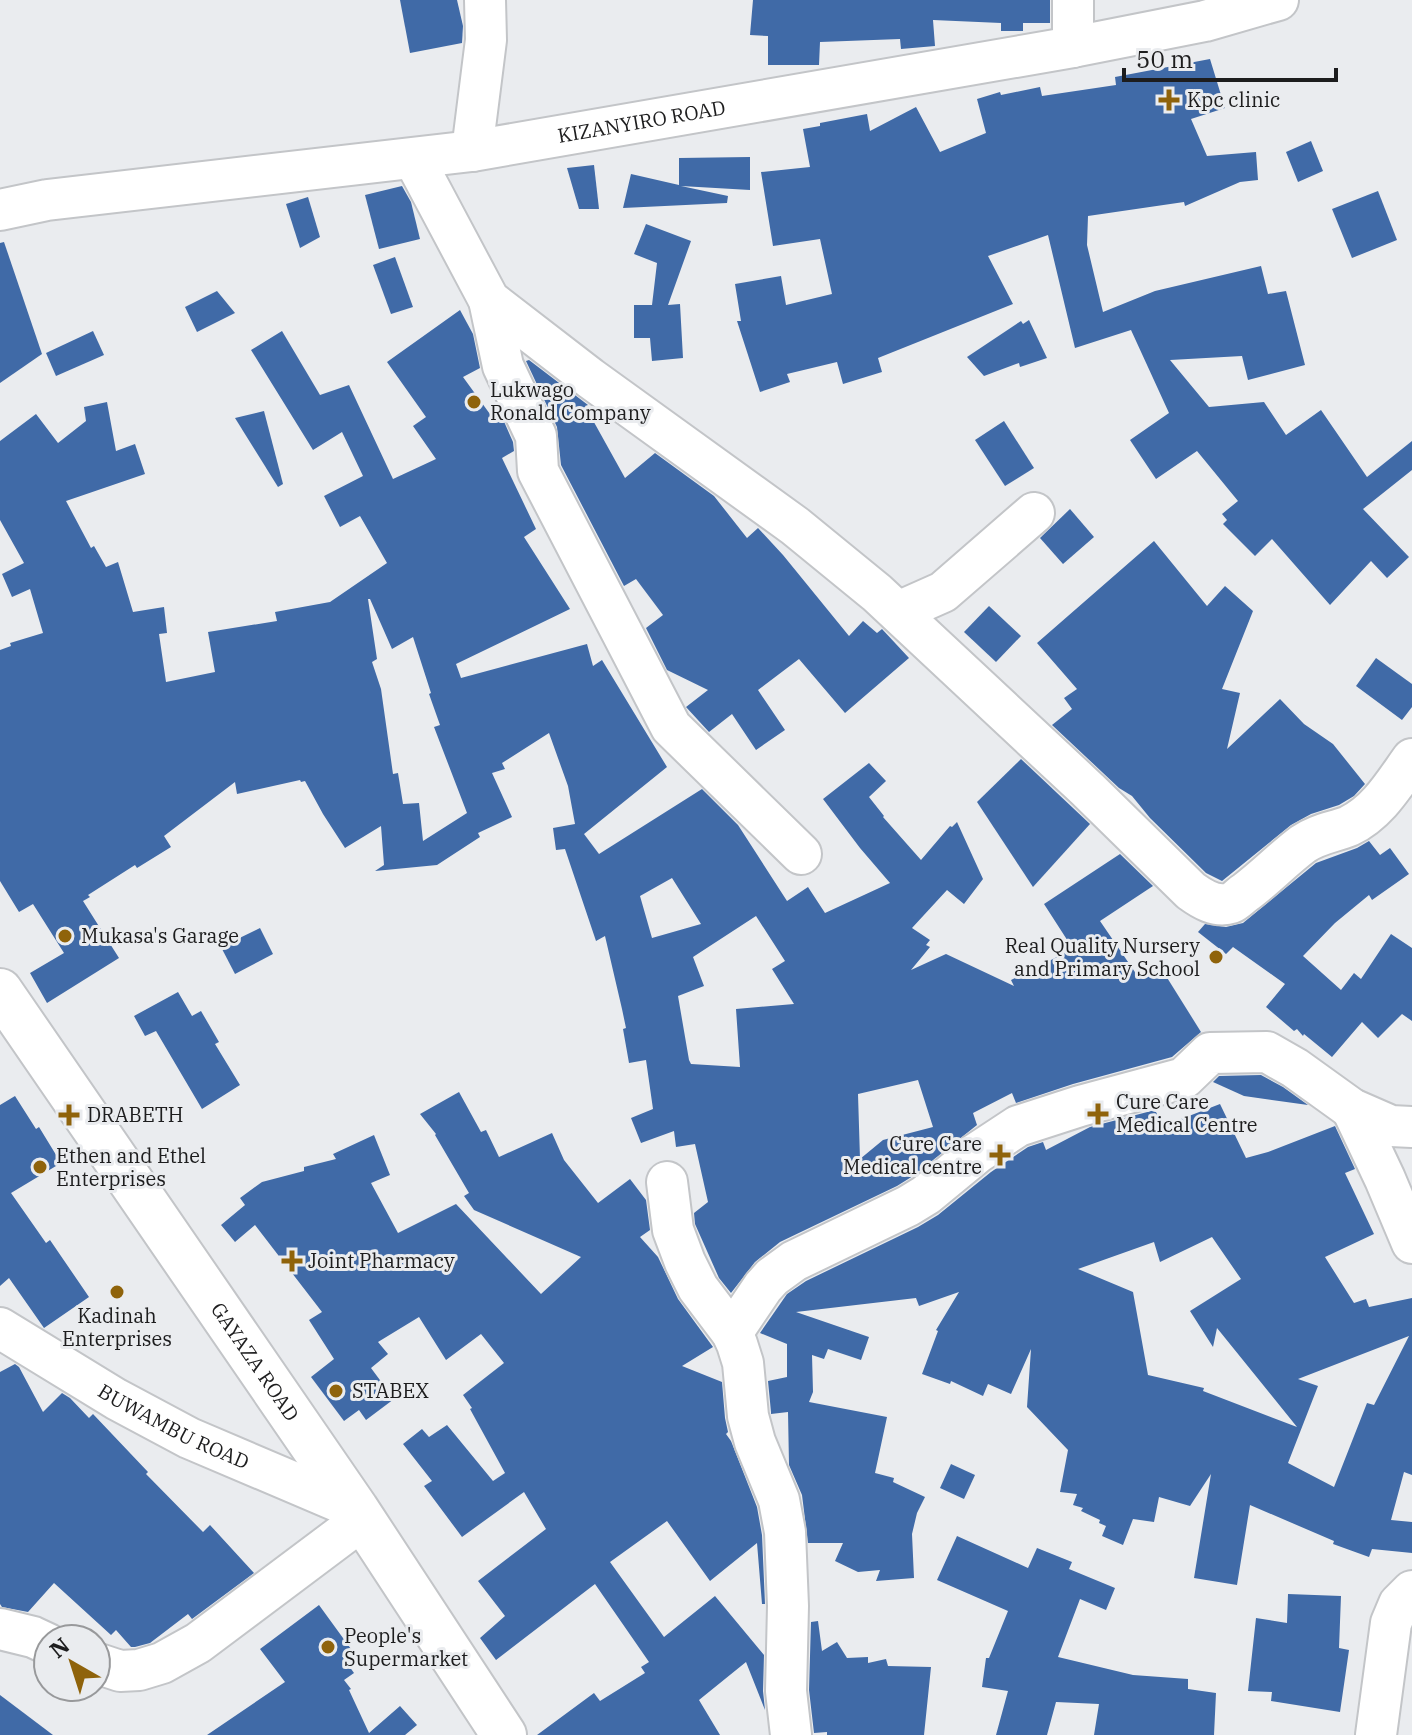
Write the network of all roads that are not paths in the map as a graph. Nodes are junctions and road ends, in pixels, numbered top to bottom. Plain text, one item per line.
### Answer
1 (485, 0) edge
2 (1073, 0) edge
3 (1278, 0) edge
4 (1073, 47) junction
5 (472, 151) junction
6 (414, 159) junction
7 (0, 210) edge
8 (489, 300) junction
9 (1034, 513) dead end
10 (898, 612) junction
11 (1412, 759) edge
12 (801, 854) dead end
13 (0, 991) edge
14 (1352, 1109) junction
15 (1412, 1127) edge
16 (667, 1182) dead end
17 (1412, 1243) edge
18 (0, 1328) edge
19 (732, 1333) junction
20 (359, 1514) junction
21 (1412, 1591) edge
22 (0, 1629) edge
23 (32, 1637) edge
24 (112, 1668) edge
25 (504, 1735) edge
26 (791, 1735) edge
27 (1376, 1735) edge

1 - 5 street
2 - 4 street
3 - 4 street, KIZANYIRO ROAD
4 - 5 street, KIZANYIRO ROAD
5 - 6 street, KIZANYIRO ROAD
6 - 7 street, KIZANYIRO ROAD
6 - 8 street
8 - 10 street
8 - 12 street
9 - 10 street
10 - 11 street
13 - 20 main road, GAYAZA ROAD
14 - 15 street
14 - 17 street
14 - 19 street
16 - 19 street
18 - 20 street, BUWAMBU ROAD
19 - 26 street
20 - 24 street
20 - 25 main road, GAYAZA ROAD
21 - 27 street
22 - 23 street

